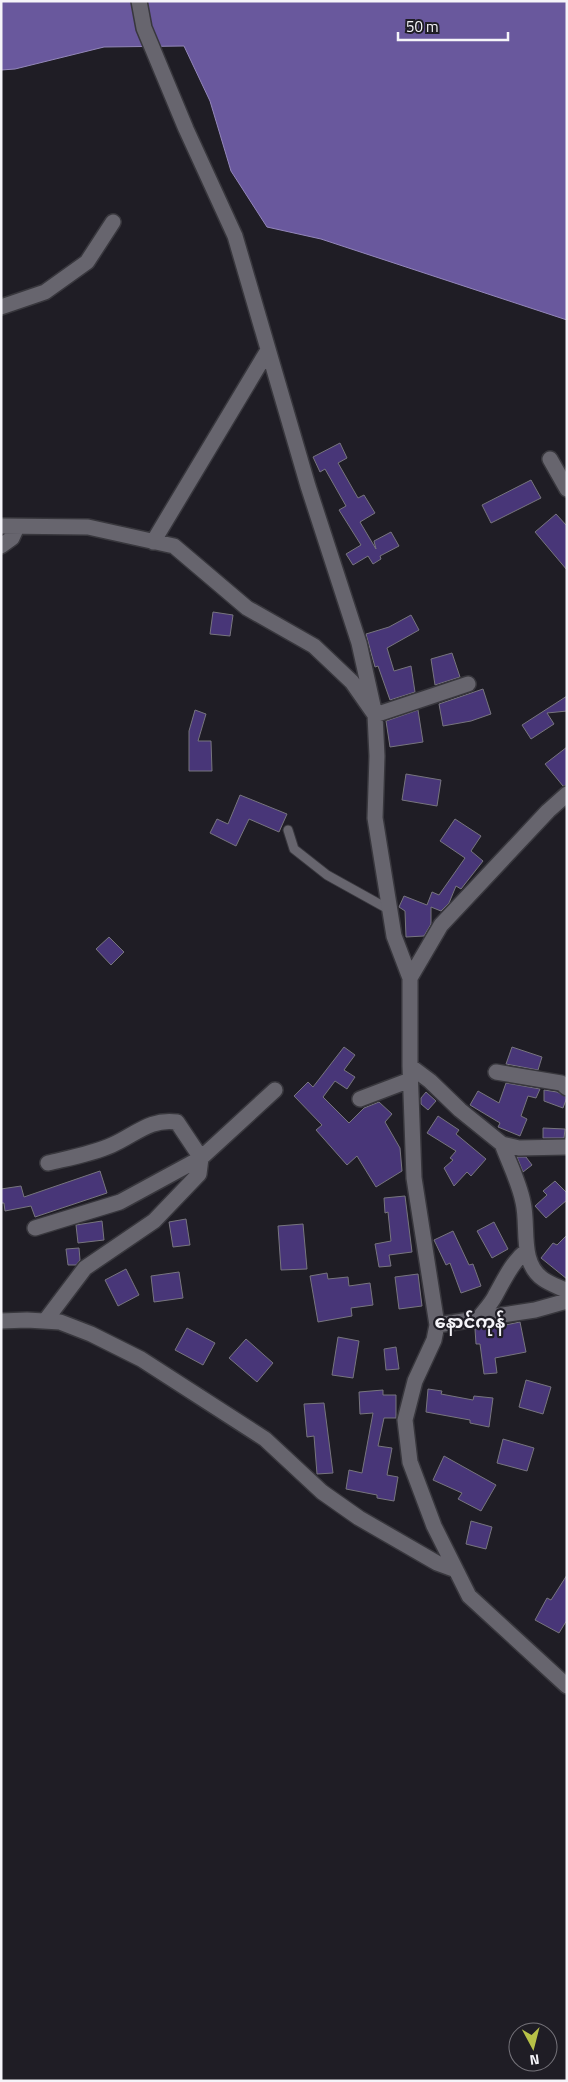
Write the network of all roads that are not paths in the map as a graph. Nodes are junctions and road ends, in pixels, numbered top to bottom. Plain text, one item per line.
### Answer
1 (139, 1) edge
2 (113, 222) dead end
3 (1, 307) edge
4 (268, 350) junction
5 (550, 459) dead end
6 (567, 489) edge
7 (1, 526) edge
8 (17, 527) junction
9 (153, 542) junction
10 (1, 546) edge
11 (468, 684) dead end
12 (375, 715) junction
13 (567, 794) edge
14 (288, 830) dead end
15 (390, 910) junction
16 (410, 978) junction
17 (496, 1072) dead end
18 (410, 1073) junction
19 (567, 1088) edge
20 (275, 1090) dead end
21 (360, 1099) dead end
22 (502, 1144) junction
23 (567, 1147) edge
24 (201, 1158) junction
25 (48, 1163) dead end
26 (35, 1228) dead end
27 (527, 1250) junction
28 (567, 1291) edge
29 (567, 1301) edge
30 (478, 1318) junction
31 (1, 1321) edge
32 (45, 1321) junction
33 (437, 1325) junction
34 (456, 1570) junction
35 (567, 1686) edge

1 - 4 street
2 - 3 street
4 - 9 street
4 - 12 street
5 - 6 street
7 - 8 street
8 - 9 street
8 - 10 street
9 - 12 street
11 - 12 street
12 - 15 street
13 - 16 street
14 - 15 lane
15 - 16 street
16 - 18 street
17 - 19 street
18 - 21 street
18 - 22 street
18 - 33 street
20 - 24 street
22 - 23 street
22 - 27 street
24 - 25 street
24 - 26 street
24 - 32 street
27 - 28 street
27 - 30 street
29 - 30 street
30 - 33 street
31 - 32 street
32 - 34 street
33 - 34 street
34 - 35 street

